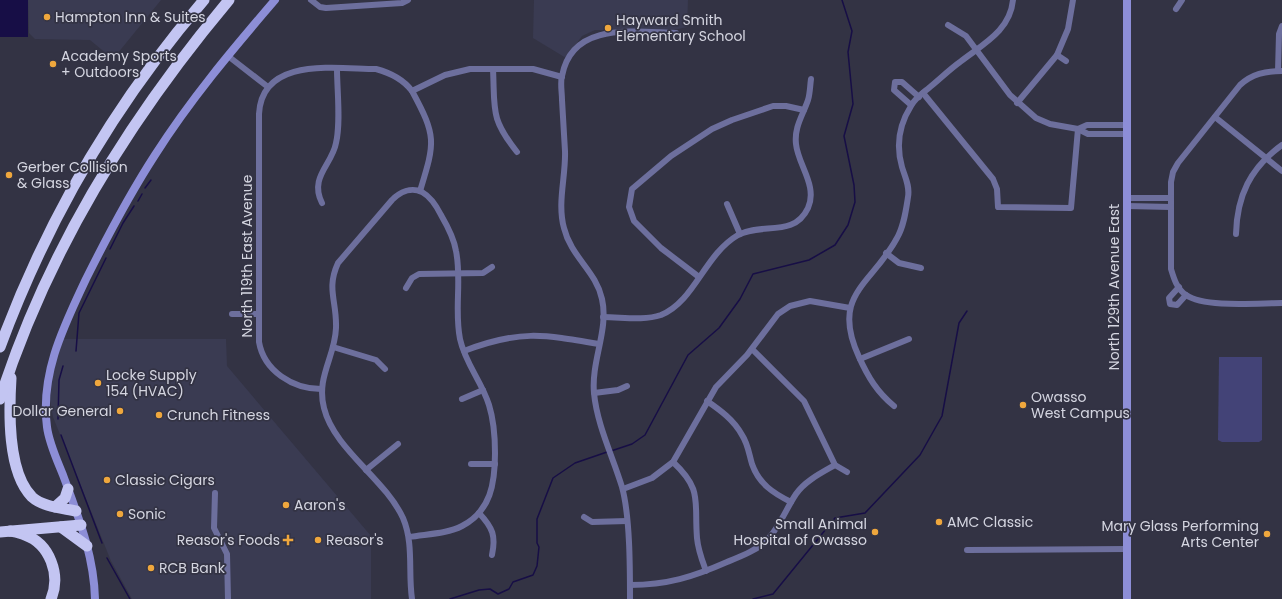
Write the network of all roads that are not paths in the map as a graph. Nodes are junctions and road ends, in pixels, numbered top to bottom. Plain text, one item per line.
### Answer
1 (204, 0) edge
2 (229, 0) edge
3 (275, 0) edge
4 (310, 0) edge
5 (408, 0) edge
6 (1013, 0) edge
7 (1073, 0) edge
8 (1127, 0) edge
9 (1182, 0) edge
10 (1176, 8) dead end
11 (948, 25) dead end
12 (1282, 26) edge
13 (676, 32) dead end
14 (977, 49) junction
15 (228, 56) junction
16 (1057, 56) junction
17 (1066, 61) dead end
18 (337, 69) junction
19 (493, 69) junction
20 (1280, 71) edge
21 (562, 77) junction
22 (811, 79) dead end
23 (268, 87) junction
24 (412, 91) junction
25 (921, 95) junction
26 (1017, 102) junction
27 (911, 105) junction
28 (804, 110) junction
29 (1215, 118) junction
30 (1078, 130) junction
31 (1127, 130) junction
32 (1282, 145) edge
33 (517, 152) dead end
34 (1266, 158) junction
35 (1282, 171) edge
36 (420, 191) junction
37 (1171, 198) junction
38 (1127, 202) junction
39 (322, 203) dead end
40 (727, 204) dead end
41 (1171, 207) junction
42 (740, 234) junction
43 (1236, 234) dead end
44 (886, 253) junction
45 (492, 267) dead end
46 (921, 268) dead end
47 (458, 273) junction
48 (699, 277) junction
49 (406, 288) dead end
50 (1282, 303) edge
51 (850, 308) junction
52 (232, 314) dead end
53 (258, 314) junction
54 (603, 316) junction
55 (909, 339) dead end
56 (599, 344) junction
57 (0, 347) edge
58 (333, 347) junction
59 (752, 349) junction
60 (464, 351) junction
61 (860, 359) junction
62 (12, 366) junction
63 (385, 368) dead end
64 (627, 386) dead end
65 (321, 389) junction
66 (483, 390) junction
67 (594, 393) junction
68 (462, 399) dead end
69 (0, 400) edge
70 (707, 401) junction
71 (894, 406) dead end
72 (398, 444) dead end
73 (673, 462) junction
74 (471, 464) dead end
75 (495, 464) junction
76 (835, 465) junction
77 (366, 470) junction
78 (848, 472) dead end
79 (68, 489) junction
80 (623, 489) junction
81 (215, 493) dead end
82 (792, 502) junction
83 (55, 507) junction
84 (76, 511) junction
85 (479, 513) junction
86 (584, 517) dead end
87 (627, 521) junction
88 (81, 526) junction
89 (60, 527) junction
90 (5, 532) edge
91 (409, 537) junction
92 (87, 546) junction
93 (1127, 549) junction
94 (967, 550) dead end
95 (492, 555) dead end
96 (706, 571) junction
97 (630, 585) junction
98 (410, 588) junction
99 (51, 599) edge
100 (95, 599) edge
101 (228, 599) edge
102 (409, 599) edge
103 (412, 599) edge
104 (630, 599) edge
105 (1127, 599) edge

1 - 57 highway
2 - 62 highway
3 - 15 street
4 - 5 street
6 - 14 street
7 - 16 street
8 - 31 street, North 129th Avenue East
9 - 10 street
11 - 14 street
12 - 20 street
13 - 21 street
14 - 25 street
14 - 26 street
15 - 23 street
15 - 79 street
16 - 17 street
16 - 26 street
18 - 23 street
18 - 24 street
18 - 39 street
19 - 21 street
19 - 24 street
19 - 33 street
20 - 29 street
21 - 54 street
22 - 28 street
23 - 53 street, North 119th East Avenue
24 - 36 street
25 - 27 street
25 - 27 street
25 - 30 street
26 - 30 street
27 - 44 street
28 - 42 street
28 - 48 street
29 - 34 street
29 - 37 street
30 - 31 street
31 - 38 street, North 129th Avenue East
32 - 34 street
34 - 35 street
34 - 43 street
36 - 47 street
36 - 58 street
37 - 38 street
37 - 41 street
38 - 41 street
38 - 93 street, North 129th Avenue East
40 - 42 street
41 - 50 street
42 - 48 street
44 - 46 street
44 - 51 street
45 - 47 street
47 - 49 street
47 - 60 street
48 - 54 street
51 - 59 street
51 - 61 street
52 - 53 street
53 - 65 street, North 119th East Avenue
54 - 56 street
55 - 61 street
56 - 60 street
56 - 67 street
58 - 63 street
58 - 65 street
59 - 70 street
59 - 76 street
60 - 66 street
61 - 71 street
62 - 69 highway
62 - 83 highway
64 - 67 street
65 - 77 street
66 - 68 street
66 - 75 street
67 - 80 street
70 - 73 street
70 - 82 street
72 - 77 street
73 - 80 street
73 - 96 street
74 - 75 street
75 - 85 street
76 - 78 street
76 - 82 street
77 - 91 street
79 - 83 highway
79 - 84 street
80 - 87 street
81 - 101 street
82 - 96 street
83 - 84 highway
84 - 88 street
85 - 91 street
85 - 95 street
86 - 87 street
87 - 97 street
88 - 89 highway
88 - 92 street
89 - 90 highway
89 - 92 highway
90 - 99 highway
91 - 98 street
92 - 100 street
93 - 94 street
93 - 105 street, North 129th Avenue East
96 - 97 street
97 - 104 street
98 - 102 street
98 - 103 street

